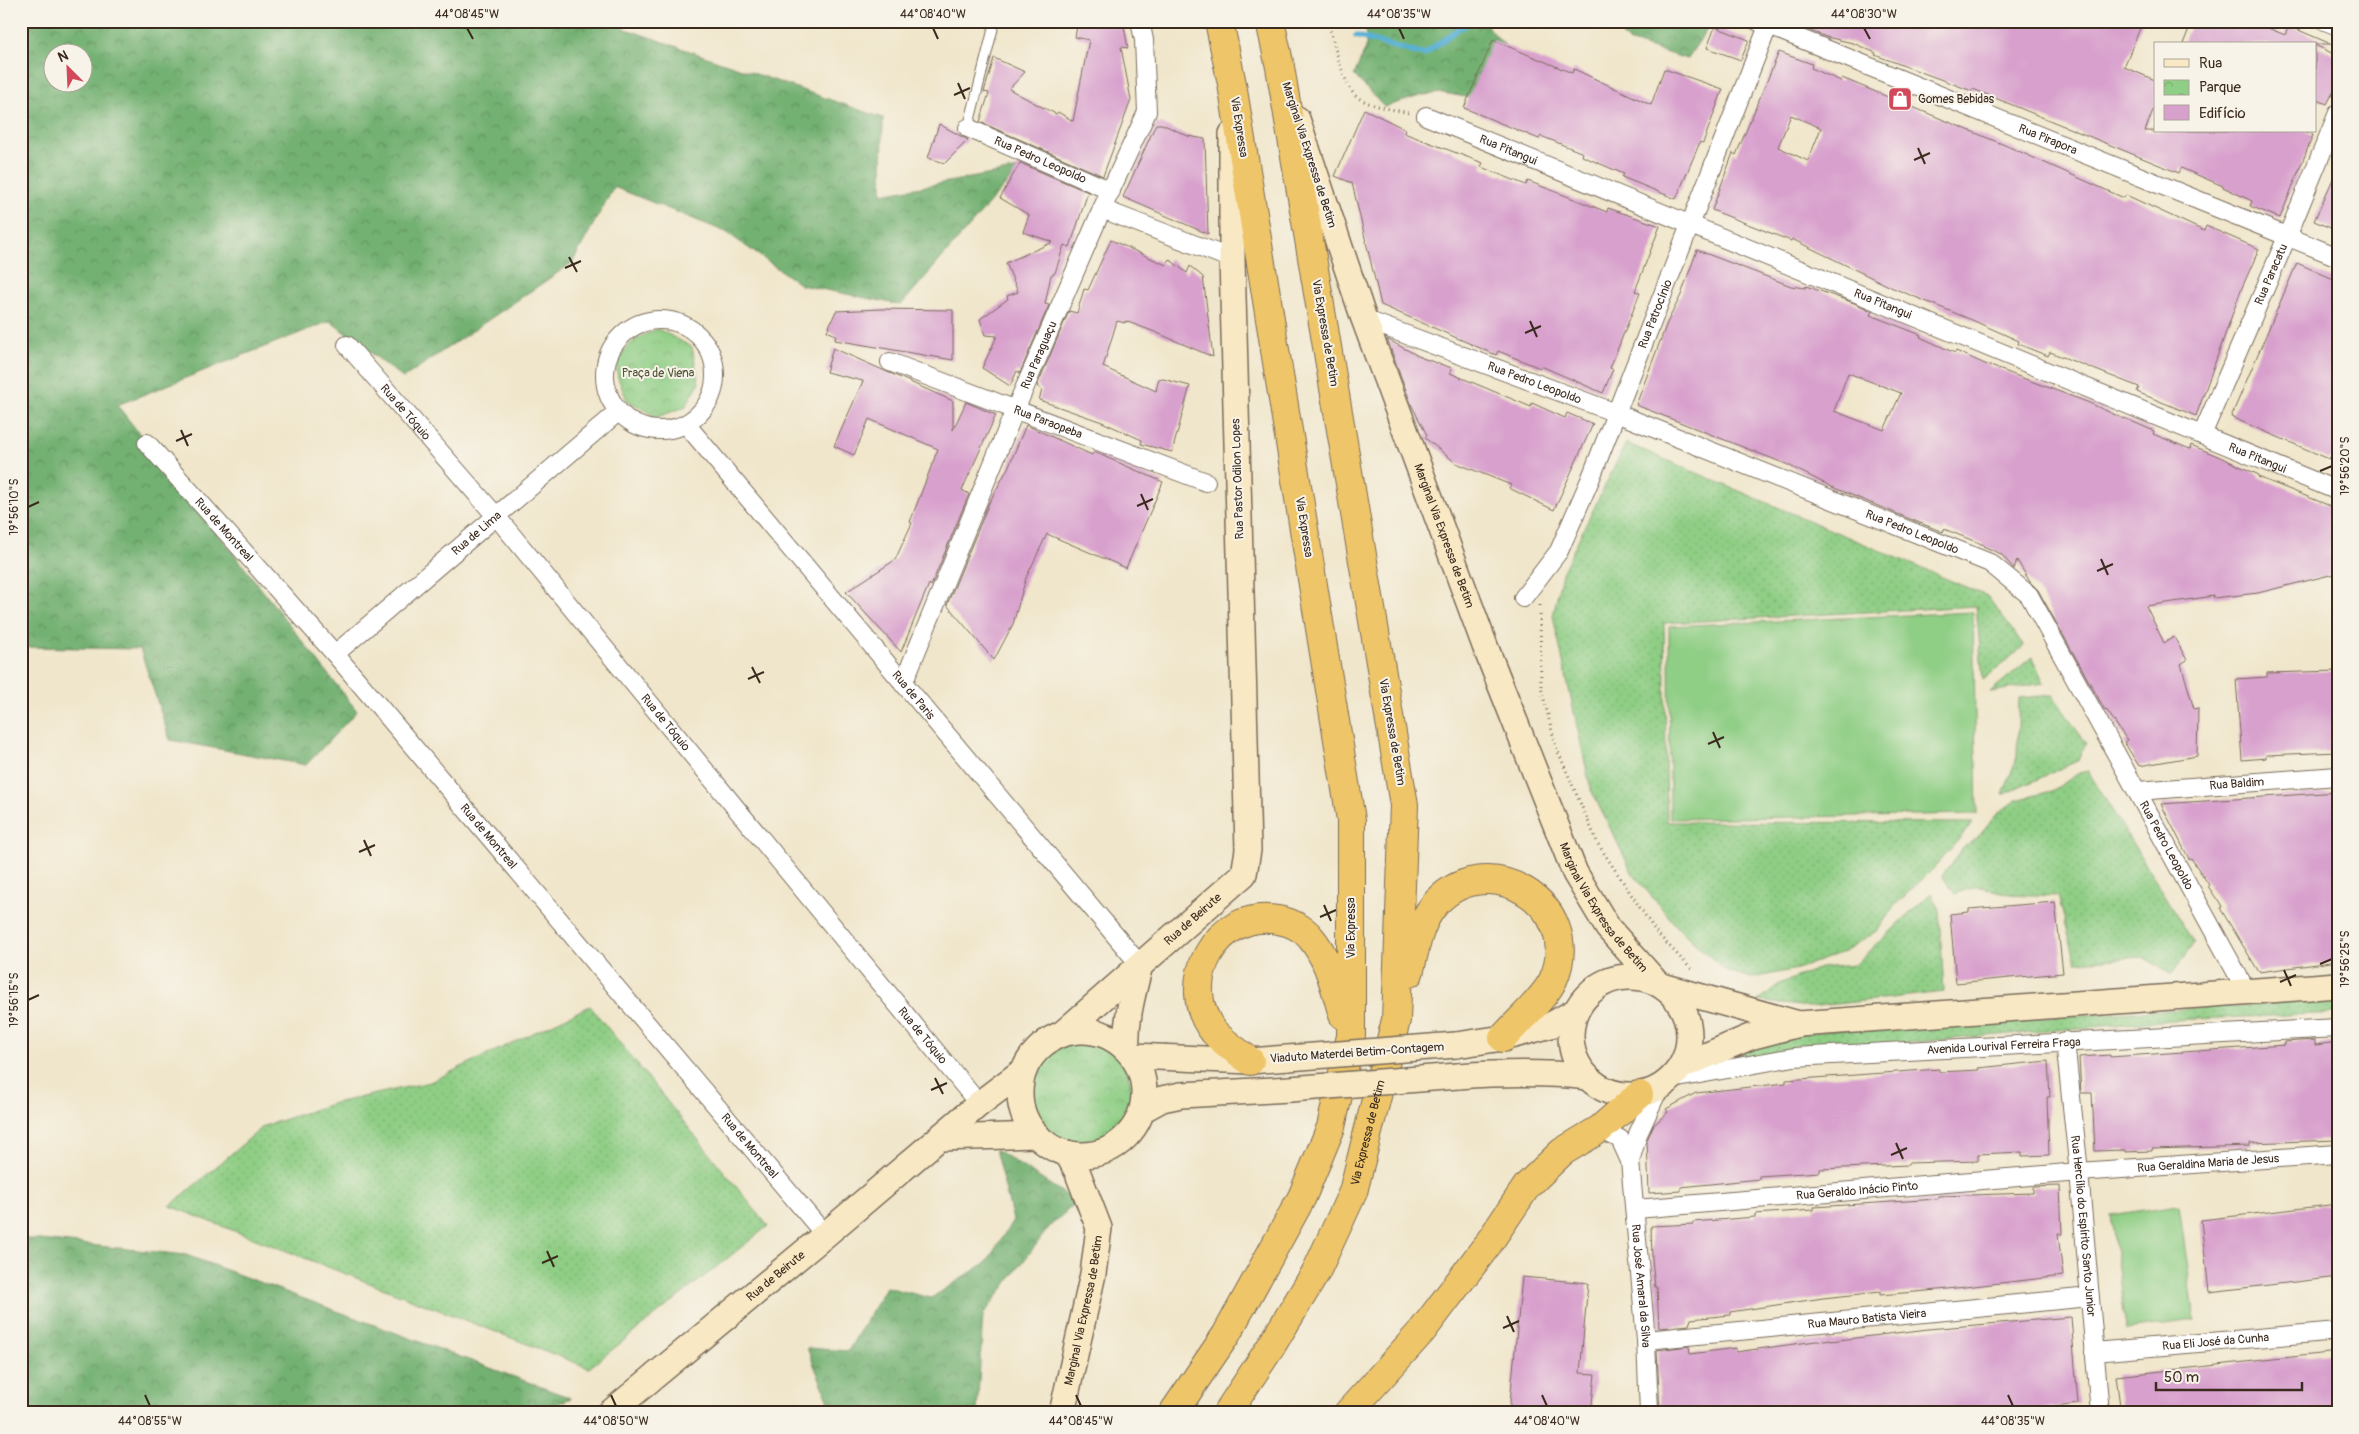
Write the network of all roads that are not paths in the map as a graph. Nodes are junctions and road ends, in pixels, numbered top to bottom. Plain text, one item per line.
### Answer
1 (995, 21) edge
2 (1140, 21) edge
3 (1219, 21) edge
4 (1270, 21) edge
5 (2325, 21) edge
6 (1765, 23) edge
7 (2338, 26) edge
8 (1280, 67) junction
9 (1232, 84) junction
10 (2338, 113) edge
11 (1426, 116) road end
12 (968, 128) joint
13 (1111, 191) junction
14 (1102, 209) junction
15 (1691, 225) junction
16 (2287, 236) junction
17 (2338, 257) edge
18 (1232, 259) junction
19 (1364, 319) junction
20 (347, 346) dead end
21 (890, 362) dead end
22 (1015, 410) junction
23 (618, 412) junction
24 (1616, 413) junction
25 (686, 424) junction
26 (2202, 435) junction
27 (148, 443) dead end
28 (1206, 482) dead end
29 (2338, 491) edge
30 (496, 516) junction
31 (1523, 598) road end
32 (335, 654) junction
33 (903, 684) junction
34 (2338, 776) edge
35 (2137, 791) junction
36 (1244, 874) joint
37 (1140, 965) junction
38 (1661, 984) junction
39 (2338, 985) edge
40 (2247, 992) junction
41 (1576, 1011) junction
42 (1396, 1020) junction
43 (1799, 1024) junction
44 (2338, 1028) edge
45 (1062, 1034) junction
46 (1350, 1036) junction
47 (1503, 1038) junction
48 (2065, 1041) junction
49 (1130, 1052) junction
50 (1250, 1061) junction
51 (1024, 1070) junction
52 (1588, 1077) junction
53 (1663, 1082) junction
54 (978, 1104) junction
55 (1142, 1110) junction
56 (1600, 1129) junction
57 (1037, 1135) junction
58 (940, 1138) junction
59 (1067, 1153) junction
60 (2338, 1154) edge
61 (1630, 1161) junction
62 (2079, 1172) junction
63 (1636, 1208) junction
64 (825, 1235) junction
65 (2090, 1297) junction
66 (2338, 1331) edge
67 (1646, 1340) junction
68 (2094, 1352) junction
69 (610, 1413) edge
70 (1062, 1413) edge
71 (1173, 1413) edge
72 (1227, 1413) edge
73 (1348, 1413) edge
74 (1649, 1413) edge
75 (2100, 1413) edge

1 - 12 lane
2 - 13 street, Rua Paraguaçu
3 - 9 highway, Via Expressa
4 - 8 highway, Via Expressa de Betim
5 - 7 street
6 - 15 street, Rua Patrocínio
6 - 16 street, Rua Pirapora
8 - 19 street, Marginal Via Expressa de Betim
8 - 42 highway, Via Expressa de Betim
9 - 18 street, Rua Pastor Odilon Lopes
9 - 46 highway, Via Expressa
10 - 16 street, Rua Paracatu
11 - 15 street, Rua Pitangui
12 - 13 street, Rua Pedro Leopoldo
13 - 14 street, Rua Paraguaçu
14 - 18 street
14 - 22 street, Rua Paraguaçu
15 - 24 street, Rua Patrocínio
15 - 26 street, Rua Pitangui
16 - 17 street, Rua Pirapora
16 - 26 street, Rua Paracatu
18 - 36 street, Rua Pastor Odilon Lopes
19 - 24 street, Rua Pedro Leopoldo
19 - 38 street, Marginal Via Expressa de Betim
20 - 30 street, Rua de Tóquio
21 - 22 street, Rua Paraopeba
22 - 28 street, Rua Paraopeba
22 - 33 street, Rua Paraguaçu
23 - 25 street
23 - 25 street
23 - 30 street, Rua de Lima
24 - 31 street, Rua Patrocínio
24 - 35 street, Rua Pedro Leopoldo
25 - 33 street, Rua de Paris
26 - 29 street, Rua Pitangui
27 - 32 street, Rua de Montreal
30 - 32 street, Rua de Lima
30 - 54 street, Rua de Tóquio
32 - 64 street, Rua de Montreal
33 - 37 street, Rua de Paris
34 - 35 street, Rua Baldim
35 - 40 street, Rua Pedro Leopoldo
36 - 37 street, Rua de Beirute
37 - 45 street, Rua de Beirute
37 - 49 street
38 - 41 street
38 - 43 street
38 - 53 street
39 - 40 street
40 - 43 street
41 - 47 street, Viaduto Materdei Betim-Contagem
41 - 52 street
42 - 47 highway
42 - 72 highway, Via Expressa de Betim
43 - 53 street
44 - 48 street, Avenida Lourival Ferreira Fraga
45 - 49 street
45 - 51 street
46 - 50 highway
46 - 71 highway
47 - 50 street, Viaduto Materdei Betim-Contagem, bridge
48 - 53 street, Avenida Lourival Ferreira Fraga
48 - 62 street, Rua Hercílio do Espírito Santo Junior
49 - 50 street, Viaduto Materdei Betim-Contagem
49 - 55 street
51 - 54 street, Rua de Beirute
51 - 57 street
52 - 53 street
52 - 55 street, bridge
53 - 56 highway
53 - 61 street, Rua José Amaral da Silva
54 - 58 street, Rua de Beirute
55 - 59 street
56 - 61 street, Rua José Amaral da Silva
56 - 73 highway
57 - 58 street
57 - 59 street
58 - 64 street, Rua de Beirute
59 - 70 street, Marginal Via Expressa de Betim
60 - 62 street, Rua Geraldina Maria de Jesus
61 - 63 street, Rua José Amaral da Silva
62 - 63 street, Rua Geraldo Inácio Pinto
62 - 65 street, Rua Hercílio do Espírito Santo Junior
63 - 67 street, Rua José Amaral da Silva
64 - 69 street, Rua de Beirute
65 - 67 street, Rua Mauro Batista Vieira
65 - 68 street, Rua Hercílio do Espírito Santo Junior
66 - 68 street, Rua Eli José da Cunha
67 - 74 street, Rua José Amaral da Silva
68 - 75 street, Rua Hercílio do Espírito Santo Junior

